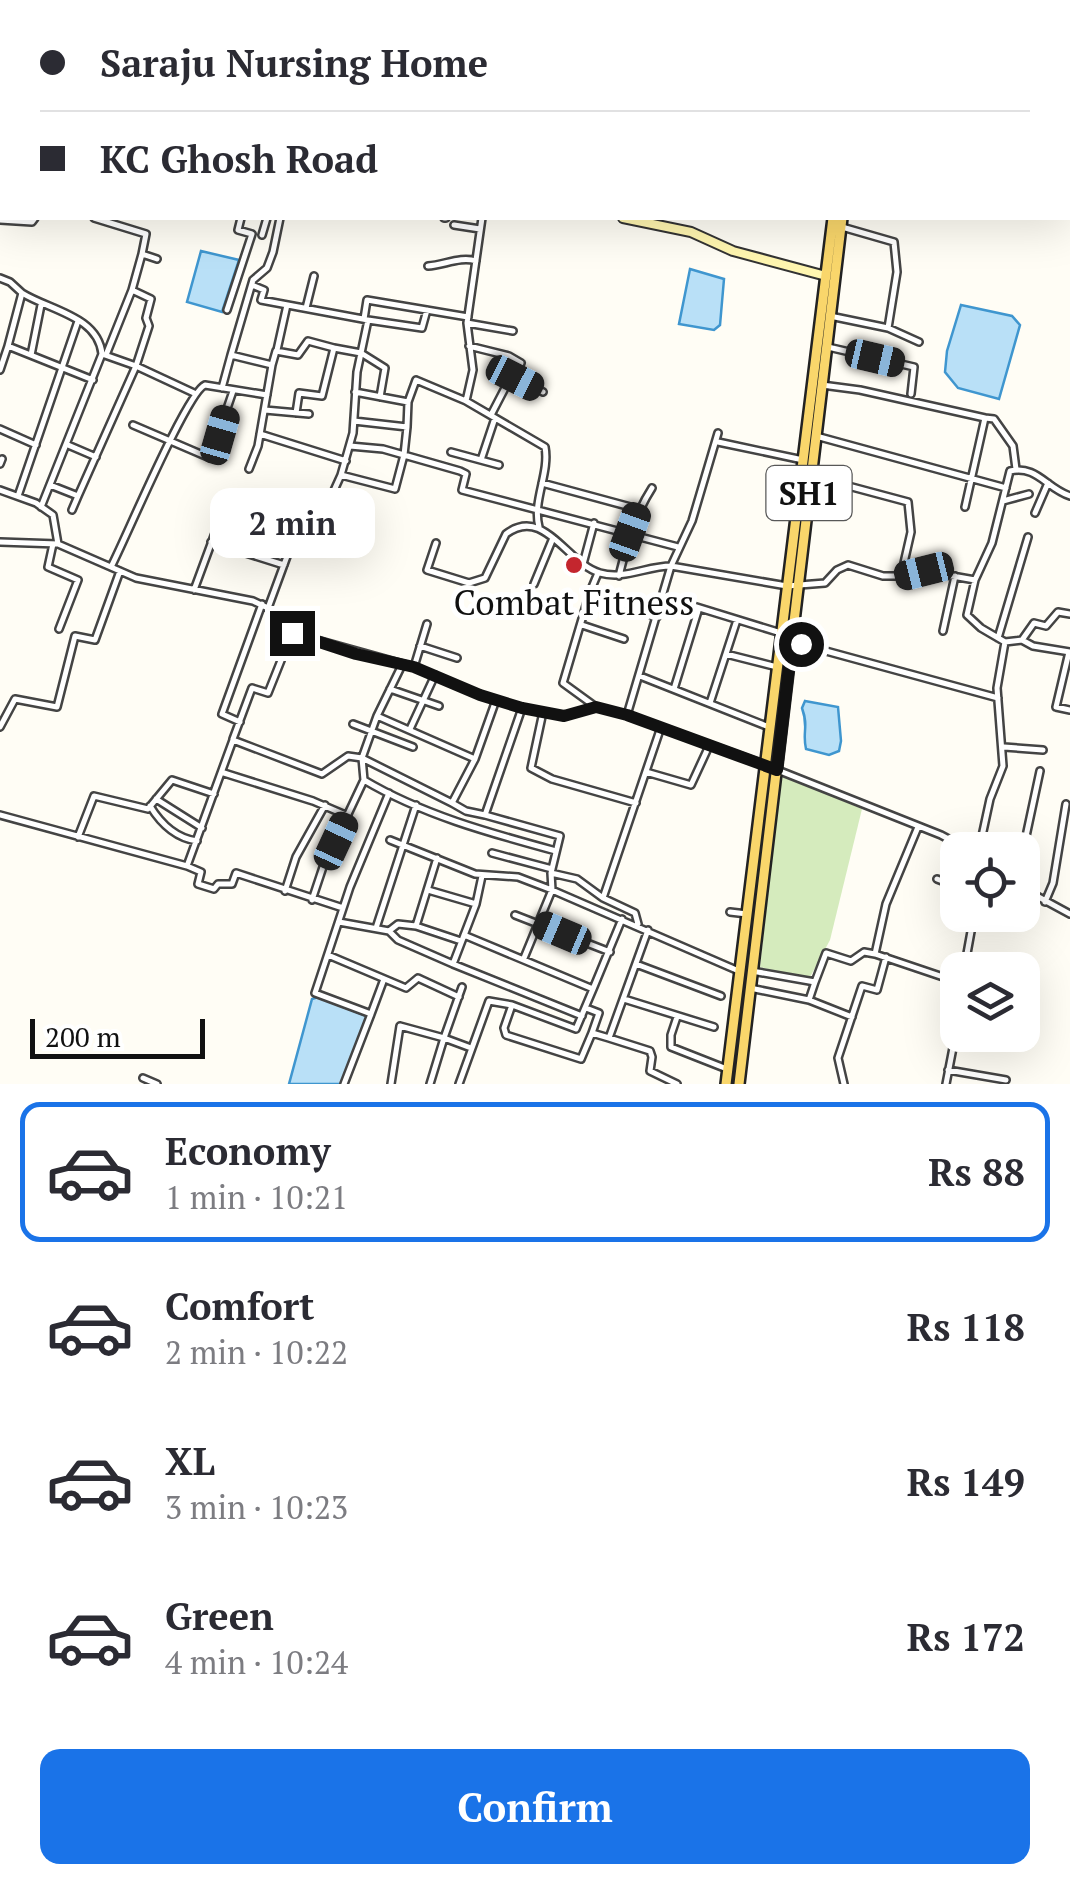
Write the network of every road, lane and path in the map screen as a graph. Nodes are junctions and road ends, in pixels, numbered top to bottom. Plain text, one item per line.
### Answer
1 (0, 220) edge
2 (34, 220) edge
3 (100, 220) edge
4 (240, 220) edge
5 (266, 220) edge
6 (279, 220) edge
7 (482, 220) edge
8 (633, 220) edge
9 (833, 220) edge
10 (841, 222) edge
11 (454, 225) dead end
12 (480, 229) junction
13 (262, 234) dead end
14 (142, 254) junction
15 (157, 260) dead end
16 (476, 262) junction
17 (428, 266) dead end
18 (314, 276) dead end
19 (826, 276) junction
20 (0, 278) edge
21 (252, 284) junction
22 (132, 290) junction
23 (22, 292) junction
24 (287, 304) junction
25 (41, 305) junction
26 (306, 308) junction
27 (227, 310) dead end
28 (427, 310) junction
29 (830, 316) junction
30 (366, 320) junction
31 (468, 320) junction
32 (78, 322) junction
33 (888, 328) junction
34 (513, 331) dead end
35 (919, 342) dead end
36 (8, 346) junction
37 (468, 346) junction
38 (826, 346) junction
39 (334, 348) junction
40 (276, 351) junction
41 (361, 353) junction
42 (31, 355) junction
43 (104, 355) junction
44 (232, 355) junction
45 (272, 365) junction
46 (136, 366) junction
47 (63, 368) junction
48 (0, 370) edge
49 (93, 380) junction
50 (817, 385) junction
51 (222, 388) junction
52 (505, 388) dead end
53 (233, 391) junction
54 (355, 392) junction
55 (543, 392) dead end
56 (194, 393) junction
57 (911, 394) dead end
58 (267, 395) junction
59 (380, 396) junction
60 (466, 401) junction
61 (408, 402) junction
62 (265, 410) junction
63 (296, 413) junction
64 (309, 414) dead end
65 (493, 416) junction
66 (985, 418) junction
67 (354, 422) junction
68 (133, 425) dead end
69 (407, 427) junction
70 (0, 428) edge
71 (718, 433) dead end
72 (260, 434) junction
73 (815, 436) junction
74 (170, 440) junction
75 (716, 442) junction
76 (36, 445) junction
77 (68, 445) junction
78 (350, 446) junction
79 (451, 452) dead end
80 (404, 454) junction
81 (96, 457) junction
82 (481, 460) junction
83 (803, 460) junction
84 (346, 461) junction
85 (499, 465) dead end
86 (249, 470) dead end
87 (1016, 470) junction
88 (342, 475) junction
89 (811, 476) junction
90 (972, 480) junction
91 (1048, 482) junction
92 (542, 483) junction
93 (50, 485) junction
94 (652, 488) dead end
95 (1006, 488) junction
96 (0, 490) edge
97 (1030, 494) dead end
98 (18, 496) junction
99 (78, 496) junction
100 (1070, 496) edge
101 (1003, 501) junction
102 (41, 507) junction
103 (965, 507) dead end
104 (538, 509) junction
105 (638, 509) junction
106 (72, 510) dead end
107 (1034, 513) dead end
108 (594, 523) junction
109 (539, 526) junction
110 (630, 532) junction
111 (315, 534) junction
112 (1028, 537) dead end
113 (554, 538) junction
114 (0, 542) edge
115 (211, 542) junction
116 (436, 543) dead end
117 (55, 544) junction
118 (678, 547) junction
119 (583, 564) junction
120 (284, 565) junction
121 (671, 566) junction
122 (111, 567) junction
123 (120, 571) junction
124 (598, 573) junction
125 (619, 576) junction
126 (901, 576) junction
127 (956, 576) junction
128 (975, 580) junction
129 (534, 584) dead end
130 (792, 587) junction
131 (194, 590) junction
132 (590, 592) junction
133 (664, 597) junction
134 (265, 606) junction
135 (698, 610) junction
136 (1070, 614) edge
137 (656, 617) junction
138 (737, 620) junction
139 (426, 624) dead end
140 (582, 626) junction
141 (59, 629) dead end
142 (943, 631) dead end
143 (292, 633) junction
144 (781, 633) junction
145 (624, 638) dead end
146 (1002, 640) junction
147 (1022, 640) junction
148 (792, 642) junction
149 (420, 646) junction
150 (1070, 652) edge
151 (726, 654) junction
152 (457, 658) dead end
153 (402, 664) junction
154 (414, 667) junction
155 (777, 667) junction
156 (435, 674) junction
157 (640, 676) junction
158 (390, 690) junction
159 (674, 690) junction
160 (998, 698) junction
161 (424, 700) junction
162 (496, 700) junction
163 (710, 704) junction
164 (439, 706) dead end
165 (596, 707) junction
166 (522, 708) junction
167 (1070, 710) edge
168 (544, 712) junction
169 (627, 715) junction
170 (377, 716) junction
171 (240, 722) junction
172 (352, 724) dead end
173 (0, 726) edge
174 (661, 727) junction
175 (770, 727) junction
176 (410, 729) junction
177 (372, 730) junction
178 (233, 740) junction
179 (709, 746) junction
180 (413, 747) dead end
181 (1004, 747) junction
182 (1043, 750) dead end
183 (362, 758) junction
184 (475, 759) junction
185 (765, 765) junction
186 (777, 770) junction
187 (1040, 770) dead end
188 (222, 772) junction
189 (646, 772) junction
190 (364, 780) junction
191 (389, 793) junction
192 (215, 794) junction
193 (156, 799) junction
194 (452, 803) junction
195 (636, 804) junction
196 (1066, 804) dead end
197 (325, 805) junction
198 (150, 806) junction
199 (416, 806) junction
200 (0, 815) edge
201 (485, 815) junction
202 (348, 816) junction
203 (918, 827) junction
204 (202, 828) junction
205 (983, 832) edge
206 (1027, 832) edge
207 (78, 836) junction
208 (940, 837) edge
209 (390, 840) dead end
210 (197, 841) junction
211 (405, 847) junction
212 (556, 851) junction
213 (492, 853) dead end
214 (437, 858) junction
215 (187, 866) junction
216 (551, 871) junction
217 (482, 876) junction
218 (937, 879) dead end
219 (940, 880) edge
220 (428, 890) junction
221 (552, 890) junction
222 (284, 891) junction
223 (603, 898) junction
224 (1040, 899) edge
225 (312, 900) junction
226 (1045, 902) junction
227 (476, 904) junction
228 (343, 908) junction
229 (730, 912) dead end
230 (747, 914) junction
231 (1070, 914) edge
232 (515, 915) dead end
233 (622, 919) junction
234 (338, 922) junction
235 (538, 923) junction
236 (638, 925) junction
237 (416, 926) junction
238 (376, 928) junction
239 (648, 930) junction
240 (389, 931) junction
241 (462, 938) junction
242 (610, 952) junction
243 (876, 954) junction
244 (328, 955) junction
245 (886, 957) junction
246 (524, 958) junction
247 (453, 964) junction
248 (636, 964) junction
249 (745, 972) junction
250 (940, 976) edge
251 (384, 978) junction
252 (815, 982) junction
253 (462, 987) dead end
254 (749, 988) junction
255 (594, 989) junction
256 (721, 996) dead end
257 (459, 997) junction
258 (624, 999) junction
259 (809, 1000) junction
260 (512, 1005) junction
261 (586, 1008) junction
262 (371, 1014) junction
263 (582, 1016) junction
264 (678, 1016) junction
265 (852, 1017) junction
266 (714, 1027) dead end
267 (592, 1033) junction
268 (444, 1038) junction
269 (609, 1038) junction
270 (470, 1048) junction
271 (952, 1052) edge
272 (728, 1069) junction
273 (948, 1070) junction
274 (143, 1078) dead end
275 (1006, 1080) dead end
276 (157, 1084) edge
277 (344, 1084) edge
278 (391, 1084) edge
279 (430, 1084) edge
280 (459, 1084) edge
281 (677, 1084) edge
282 (726, 1084) edge
283 (738, 1084) edge
284 (844, 1084) edge
285 (946, 1084) edge

1 - 2 street
3 - 14 street
4 - 27 street
5 - 13 street
6 - 21 street
7 - 12 street
8 - 19 street
9 - 19 main road, SH1
10 - 29 main road, SH1
10 - 33 street
11 - 12 street
12 - 16 street
14 - 15 street
14 - 22 street
16 - 17 street
16 - 31 street
18 - 26 street
19 - 50 main road, SH1
20 - 23 street
21 - 24 street
21 - 44 street
22 - 43 street
22 - 46 street
23 - 25 street
23 - 36 street
24 - 26 street
24 - 40 street
25 - 32 street
25 - 42 street
26 - 30 street
28 - 30 street
28 - 30 street
28 - 31 street
29 - 33 street
29 - 38 main road, SH1
30 - 41 street
31 - 34 street
31 - 37 street
32 - 43 street
32 - 47 street
33 - 35 street
36 - 42 street
36 - 48 street
37 - 55 street
37 - 60 street
38 - 50 main road, SH1
38 - 57 street
39 - 40 street
39 - 41 street
39 - 63 street
40 - 45 street
41 - 54 street
41 - 59 street
42 - 47 street
43 - 46 street
43 - 49 street
44 - 45 street
44 - 51 street
45 - 58 street
46 - 56 street
46 - 81 street
47 - 49 street
47 - 76 street
49 - 77 street
50 - 66 street
50 - 73 main road, SH1
50 - 83 main road, SH1
51 - 53 street
51 - 56 street
52 - 65 street
53 - 58 street
53 - 74 street
54 - 59 street
54 - 67 street
56 - 74 street
58 - 62 street
59 - 61 street
60 - 61 street
60 - 65 street
61 - 69 street
62 - 63 street
62 - 72 street
63 - 64 street
65 - 82 street
65 - 92 street
66 - 87 street
66 - 90 street
67 - 69 street
67 - 78 street
68 - 74 street
69 - 80 street
70 - 76 street
71 - 75 street
72 - 84 street
72 - 86 street
73 - 89 main road, SH1
73 - 90 street
74 - 122 street
75 - 83 street
75 - 118 street
76 - 98 street
77 - 81 street
77 - 93 street
78 - 80 street
78 - 84 street
79 - 82 street
80 - 88 street
80 - 104 street
81 - 99 street
82 - 85 street
83 - 130 main road, SH1
84 - 88 street
87 - 91 street
87 - 95 street
88 - 111 street
89 - 126 street
89 - 130 main road, SH1
90 - 95 street
90 - 103 street
91 - 100 street
91 - 107 street
92 - 104 street
92 - 105 street
93 - 99 street
93 - 102 street
94 - 105 street
95 - 101 street
96 - 98 street
97 - 101 street
98 - 102 street
99 - 106 street
101 - 128 street
102 - 117 street
104 - 108 street
104 - 109 street
105 - 110 street
108 - 110 street
108 - 119 street
109 - 113 street
109 - 116 street
110 - 118 street
110 - 125 street
111 - 115 street
111 - 120 street
112 - 146 street
113 - 119 street
113 - 129 street
114 - 117 street
115 - 120 street
115 - 131 street
117 - 122 street
117 - 141 street
118 - 121 street
119 - 124 street
120 - 134 street
121 - 125 street
121 - 130 street
121 - 133 street
122 - 123 street
123 - 131 street
123 - 173 street
124 - 125 street
124 - 132 street
126 - 127 street
126 - 130 street
127 - 128 street
127 - 142 street
128 - 146 street
130 - 144 main road, SH1
130 - 148 main road, SH1
131 - 134 street
132 - 137 street
132 - 140 street
133 - 135 street
133 - 137 street
134 - 143 street
134 - 171 street
135 - 138 street
135 - 159 street
136 - 147 street
137 - 157 street
138 - 144 street
138 - 151 street
139 - 149 street
140 - 145 street
140 - 165 street
143 - 153 street
143 - 171 street
144 - 155 main road, SH1
146 - 147 street
146 - 160 street
147 - 150 street
148 - 160 street
148 - 186 main road, SH1
149 - 152 street
149 - 154 street
150 - 167 street
151 - 155 street
151 - 163 street
153 - 154 street
153 - 158 street
154 - 156 street
155 - 175 main road, SH1
156 - 161 street
156 - 162 street
157 - 159 street
157 - 169 street
158 - 161 street
158 - 170 street
159 - 163 street
160 - 181 street
161 - 164 street
161 - 176 street
162 - 166 street
162 - 184 street
163 - 175 street
165 - 168 street
165 - 169 street
166 - 168 street
166 - 201 street
168 - 195 street
169 - 174 street
170 - 176 street
170 - 177 street
171 - 178 street
172 - 177 street
174 - 179 street
174 - 189 street
175 - 185 main road, SH1
176 - 184 street
177 - 180 street
177 - 183 street
178 - 183 street
178 - 188 street
179 - 185 street
179 - 189 street
181 - 182 street
181 - 205 street
183 - 190 street
183 - 194 street
184 - 194 street
185 - 186 street
185 - 230 main road, SH1
186 - 203 street
186 - 249 main road, SH1
187 - 206 street
188 - 192 street
188 - 197 street
189 - 195 street
190 - 191 street
190 - 202 street
191 - 199 street
191 - 228 street
192 - 193 street
192 - 204 street
193 - 198 street
193 - 204 street
194 - 201 street
195 - 223 street
196 - 226 street
197 - 202 street
197 - 222 street
198 - 207 street
198 - 210 street
199 - 211 street
199 - 212 street
200 - 207 street
201 - 212 street
202 - 225 street
203 - 208 street
203 - 243 street
204 - 210 street
207 - 215 street
209 - 211 street
210 - 215 street
211 - 214 street
211 - 238 street
212 - 216 street
213 - 216 street
214 - 217 street
214 - 220 street
215 - 222 street
216 - 221 street
216 - 223 street
217 - 221 street
217 - 227 street
218 - 219 street
220 - 227 street
220 - 237 street
221 - 233 street
221 - 235 street
222 - 225 street
223 - 236 street
224 - 226 street
225 - 228 street
226 - 231 street
227 - 241 street
228 - 234 street
229 - 230 street
230 - 249 main road, SH1
232 - 235 street
233 - 236 street
233 - 242 street
234 - 238 street
234 - 244 street
235 - 242 street
235 - 246 street
236 - 239 street
237 - 240 street
237 - 241 street
238 - 240 street
239 - 248 street
239 - 249 street
240 - 247 street
241 - 246 street
241 - 247 street
242 - 255 street
243 - 245 street
243 - 252 street
244 - 251 street
244 - 262 street
245 - 250 street
245 - 265 street
246 - 255 street
247 - 263 street
248 - 256 street
248 - 258 street
249 - 252 street
249 - 254 main road, SH1
249 - 272 main road, SH1
251 - 257 street
251 - 262 street
252 - 259 street
253 - 257 street
254 - 259 street
254 - 283 main road, SH1
255 - 261 street
257 - 268 street
258 - 264 street
258 - 269 street
259 - 265 street
260 - 263 street
260 - 267 street
260 - 270 street
261 - 263 street
261 - 267 street
262 - 277 street
264 - 266 street
264 - 272 street
265 - 284 street
267 - 269 street
268 - 270 street
268 - 278 street
268 - 279 street
269 - 281 street
270 - 280 street
271 - 273 street
272 - 282 main road, SH1
273 - 275 street
273 - 285 street
274 - 276 street

